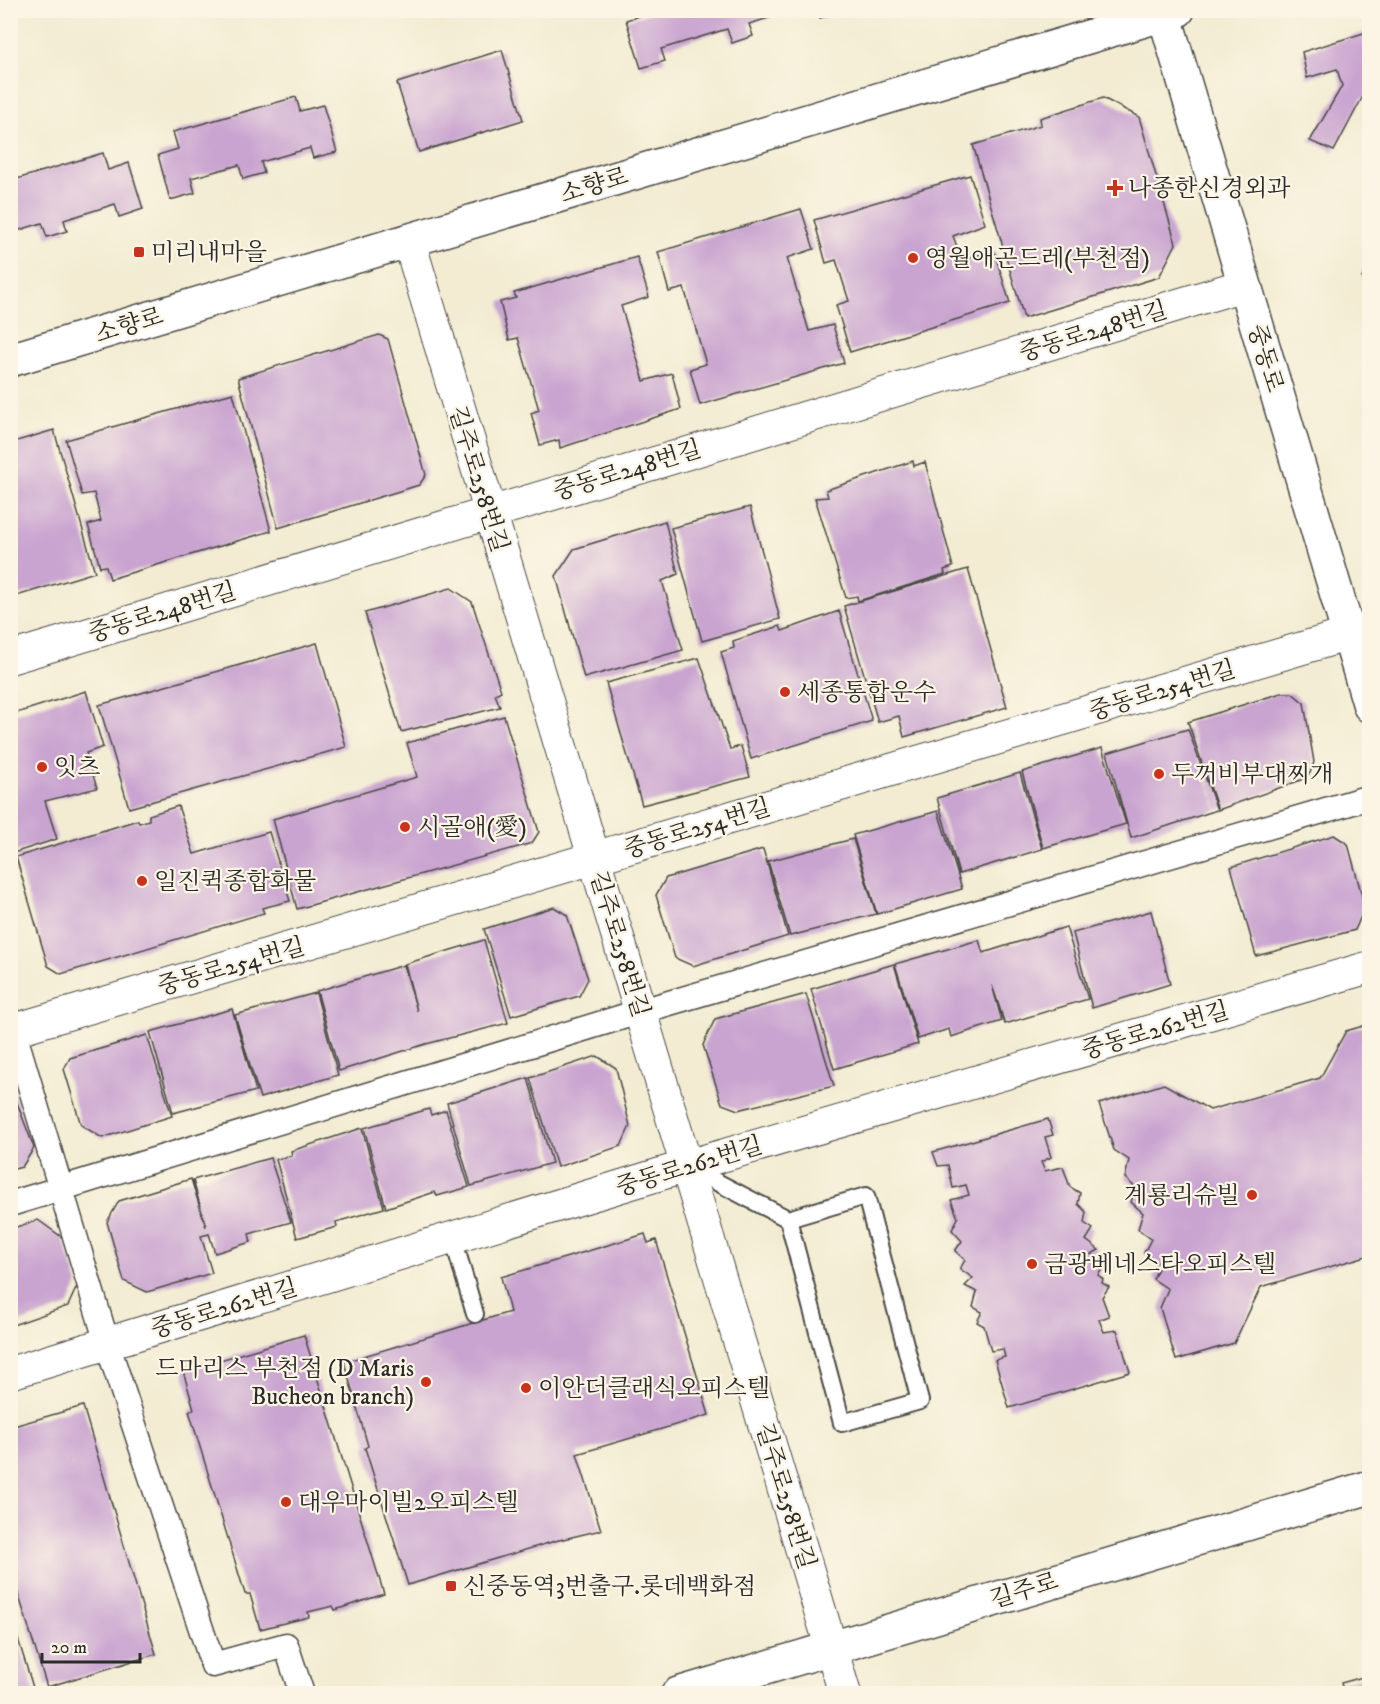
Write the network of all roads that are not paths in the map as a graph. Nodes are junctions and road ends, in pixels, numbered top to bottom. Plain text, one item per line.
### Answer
1 (1168, 12) edge
2 (408, 241) junction
3 (1244, 285) junction
4 (10, 360) edge
5 (488, 512) junction
6 (1359, 631) edge
7 (10, 658) edge
8 (1370, 706) edge
9 (1370, 797) edge
10 (594, 859) junction
11 (1370, 967) edge
12 (642, 1011) junction
13 (12, 1027) edge
14 (687, 1166) junction
15 (62, 1189) junction
16 (10, 1204) edge
17 (788, 1219) junction
18 (453, 1238) junction
19 (475, 1314) dead end
20 (107, 1343) junction
21 (10, 1372) edge
22 (1370, 1486) edge
23 (831, 1648) junction
24 (302, 1694) edge
25 (678, 1694) edge
26 (845, 1694) edge

1 - 2 street, 소향로
1 - 3 street, 중동로
2 - 4 street, 소향로
2 - 5 street, 길주로258번길
3 - 5 street, 중동로248번길
3 - 6 street, 중동로
5 - 7 street, 중동로248번길
5 - 10 street, 길주로258번길
6 - 8 street, 중동로
6 - 10 street, 중동로254번길
9 - 12 street
10 - 12 street, 길주로258번길
10 - 13 street, 중동로254번길
11 - 14 street, 중동로262번길
12 - 14 street, 길주로258번길
12 - 15 street
13 - 15 street
14 - 17 lane
14 - 18 street, 중동로262번길
14 - 23 street, 길주로258번길
15 - 16 street
15 - 20 street
17 - 17 lane
18 - 19 lane
18 - 20 street, 중동로262번길
20 - 21 street, 중동로262번길
20 - 24 street
22 - 23 street, 길주로
23 - 25 street, 길주로
23 - 26 street, 길주로258번길

